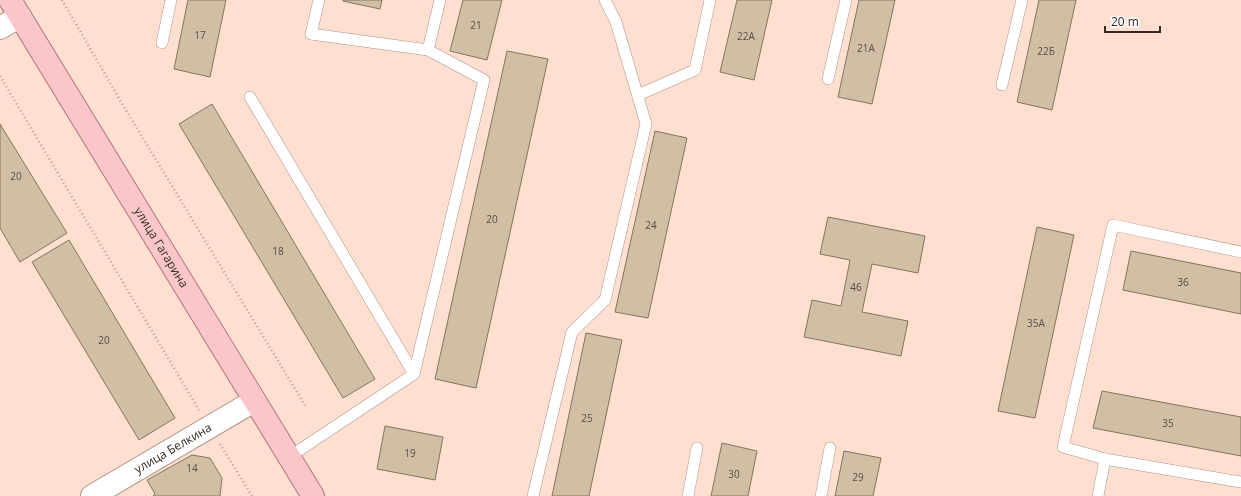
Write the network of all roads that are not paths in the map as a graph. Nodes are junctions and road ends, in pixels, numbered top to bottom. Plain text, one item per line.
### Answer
1 (171, 0) edge
2 (319, 0) edge
3 (440, 0) edge
4 (605, 0) edge
5 (710, 0) edge
6 (846, 0) edge
7 (1022, 0) edge
8 (15, 8) edge
9 (0, 28) edge
10 (162, 43) dead end
11 (428, 50) junction
12 (828, 79) dead end
13 (1002, 85) dead end
14 (638, 96) junction
15 (250, 97) dead end
16 (1241, 252) edge
17 (414, 374) junction
18 (254, 401) junction
19 (697, 448) dead end
20 (830, 448) dead end
21 (289, 457) junction
22 (1105, 459) junction
23 (1241, 482) edge
24 (92, 496) edge
25 (313, 496) edge
26 (533, 496) edge
27 (688, 496) edge
28 (821, 496) edge
29 (1098, 496) edge

1 - 10 lane
2 - 11 lane
3 - 11 lane
4 - 14 lane
5 - 14 lane
6 - 12 lane
7 - 13 lane
8 - 9 street
8 - 18 main road, улица Гагарина
11 - 17 lane
14 - 26 lane
15 - 17 lane
16 - 22 lane
17 - 21 lane
18 - 21 main road, улица Гагарина
18 - 24 street, улица Белкина
19 - 27 lane
20 - 28 lane
21 - 25 main road, улица Гагарина
22 - 23 lane
22 - 29 lane

